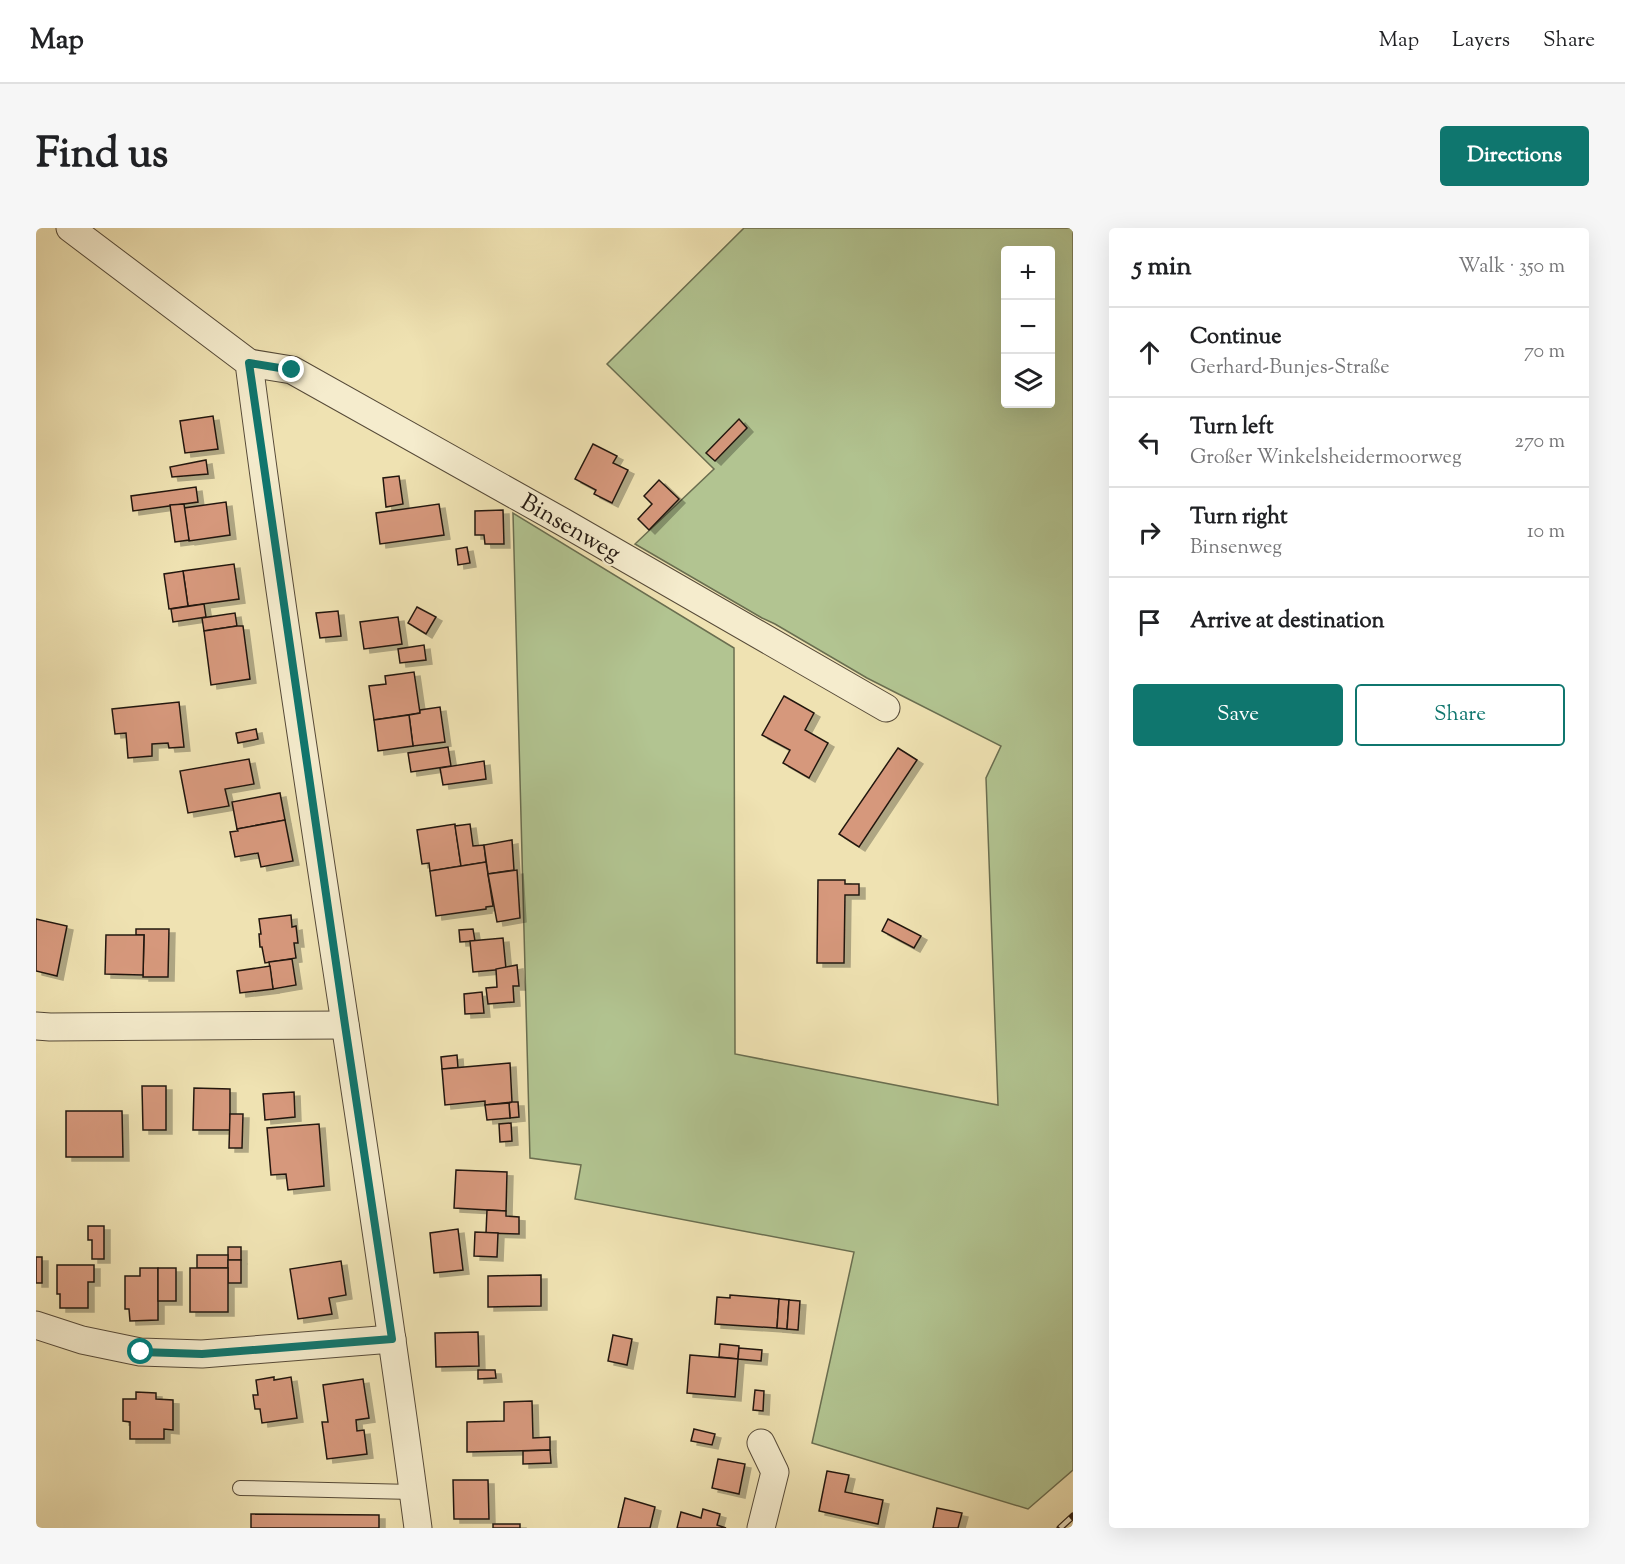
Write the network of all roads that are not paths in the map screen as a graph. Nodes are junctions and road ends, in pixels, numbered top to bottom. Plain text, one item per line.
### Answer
1 (70, 228) edge
2 (249, 363) junction
3 (886, 708) dead end
4 (345, 1025) junction
5 (36, 1026) edge
6 (36, 1325) edge
7 (392, 1339) junction
8 (761, 1443) dead end
9 (240, 1488) dead end
10 (413, 1492) junction
11 (417, 1528) edge
12 (761, 1528) edge

1 - 2 street
2 - 3 street, Binsenweg
2 - 4 street
4 - 5 street
4 - 7 street
6 - 7 street
7 - 10 street
8 - 12 street
9 - 10 lane
10 - 11 street

